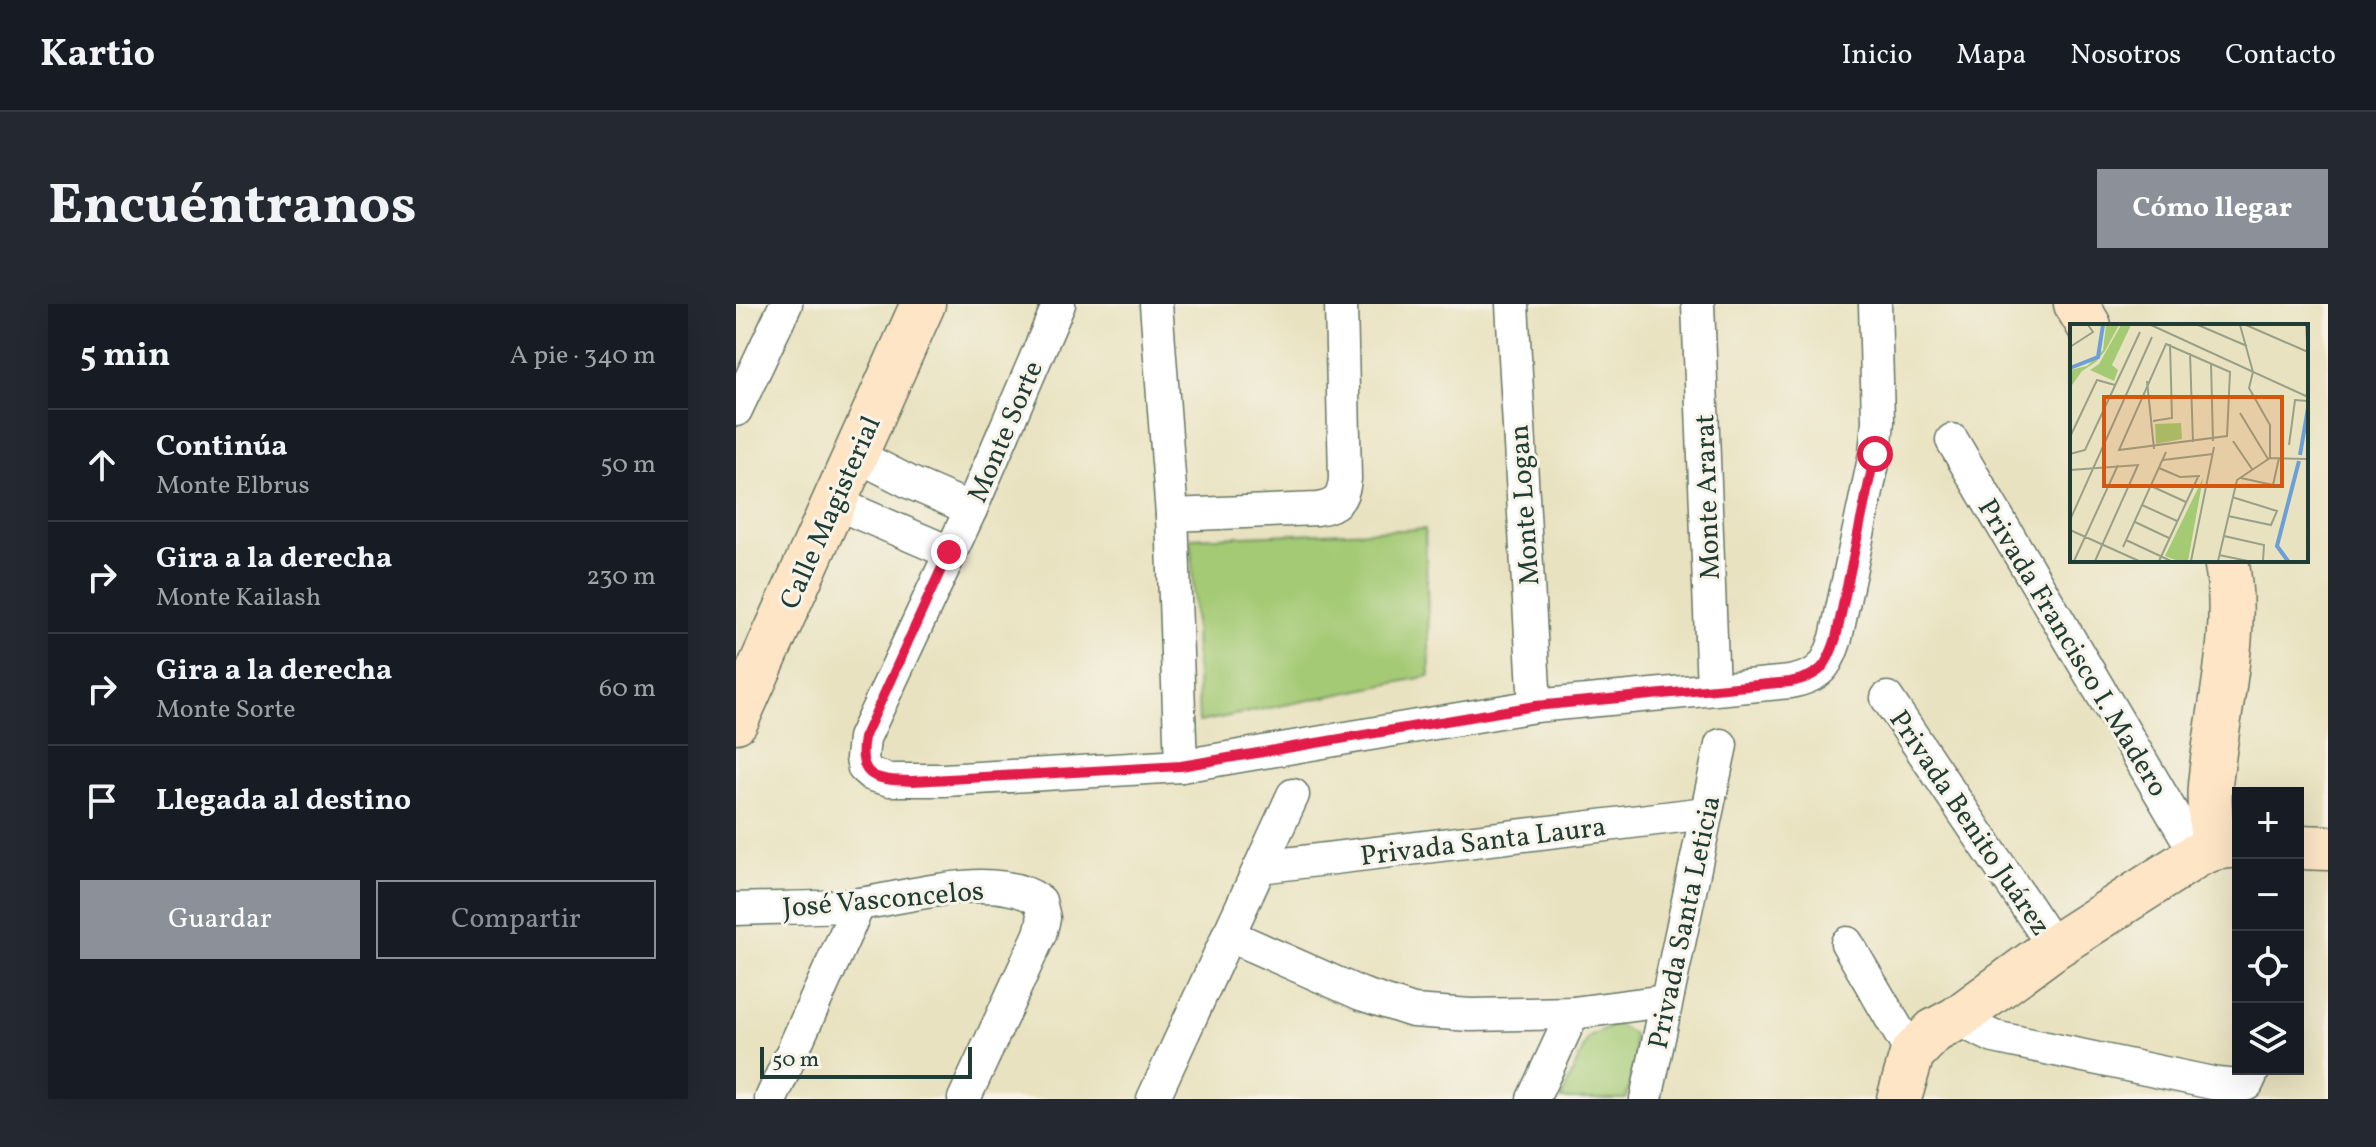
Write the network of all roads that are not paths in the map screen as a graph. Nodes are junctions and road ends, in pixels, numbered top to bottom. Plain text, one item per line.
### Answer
1 (786, 304) edge
2 (923, 304) edge
3 (1059, 304) edge
4 (1156, 304) edge
5 (1341, 304) edge
6 (1512, 304) edge
7 (1698, 304) edge
8 (1875, 304) edge
9 (2076, 304) edge
10 (2088, 324) edge
11 (736, 410) edge
12 (1952, 440) dead end
13 (854, 454) junction
14 (833, 502) junction
15 (971, 509) junction
16 (1172, 515) junction
17 (949, 552) junction
18 (2226, 562) edge
19 (1713, 689) junction
20 (1887, 698) dead end
21 (1535, 706) junction
22 (736, 721) edge
23 (1721, 745) dead end
24 (1181, 766) junction
25 (1293, 795) dead end
26 (1706, 813) junction
27 (2304, 847) edge
28 (2328, 848) edge
29 (2217, 849) edge
30 (1260, 867) junction
31 (859, 904) junction
32 (736, 909) edge
33 (1228, 935) junction
34 (1847, 943) dead end
35 (2054, 947) junction
36 (1665, 1001) junction
37 (1573, 1013) junction
38 (1956, 1019) junction
39 (1912, 1054) junction
40 (2251, 1075) edge
41 (771, 1099) edge
42 (964, 1099) edge
43 (1153, 1099) edge
44 (1533, 1099) edge
45 (1646, 1099) edge
46 (1899, 1099) edge

1 - 11 street
2 - 13 street, Calle Magisterial
3 - 15 street, Monte Sorte
4 - 16 street
5 - 16 street
6 - 21 street, Monte Logan
7 - 19 street, Monte Ararat
8 - 19 street
9 - 10 street
12 - 29 street, Privada Francisco I. Madero
13 - 14 street, Calle Magisterial
13 - 15 street
14 - 17 street
14 - 22 street, Calle Magisterial
15 - 17 street, Monte Sorte
16 - 24 street
17 - 24 street, Monte Sorte
18 - 29 street
19 - 21 street
20 - 35 street, Privada Benito Juárez
21 - 24 street
23 - 26 street, Privada Santa Leticia
25 - 30 street
26 - 30 street, Privada Santa Laura
26 - 36 street, Privada Santa Leticia
27 - 28 street
29 - 35 street
30 - 33 street
31 - 32 street, José Vasconcelos
31 - 41 street
31 - 42 street, José Vasconcelos
33 - 37 street
33 - 43 street
34 - 39 street
35 - 38 street
36 - 37 street
36 - 45 street, Privada Santa Leticia
37 - 44 street
38 - 39 street
38 - 40 street
39 - 46 street

